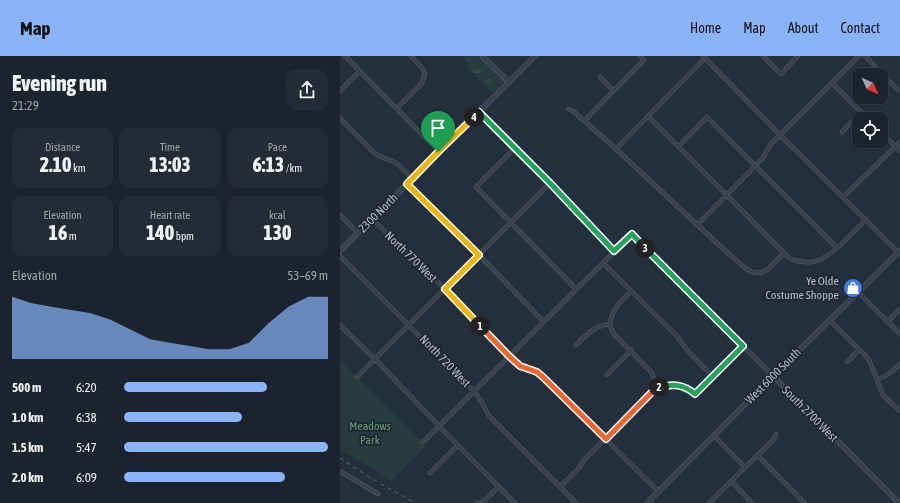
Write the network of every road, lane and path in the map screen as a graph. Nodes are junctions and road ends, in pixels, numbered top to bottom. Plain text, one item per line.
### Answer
1 (345, 56) edge
2 (411, 56) edge
3 (482, 56) edge
4 (535, 56) edge
5 (640, 56) edge
6 (763, 56) edge
7 (798, 56) edge
8 (859, 56) edge
9 (865, 56) edge
10 (704, 57) edge
11 (360, 71) junction
12 (600, 77) dead end
13 (509, 82) junction
14 (832, 83) junction
15 (614, 90) junction
16 (340, 91) edge
17 (900, 91) edge
18 (397, 108) junction
19 (569, 109) dead end
20 (479, 112) junction
21 (861, 112) edge
22 (648, 116) junction
23 (340, 118) edge
24 (584, 121) junction
25 (852, 121) edge
26 (842, 132) dead end
27 (780, 135) junction
28 (888, 139) edge
29 (900, 142) edge
30 (895, 146) junction
31 (678, 147) junction
32 (515, 148) junction
33 (616, 149) junction
34 (900, 151) edge
35 (438, 152) junction
36 (755, 166) junction
37 (412, 179) junction
38 (550, 183) junction
39 (407, 184) junction
40 (726, 195) junction
41 (843, 197) junction
42 (340, 215) edge
43 (372, 219) junction
44 (866, 219) junction
45 (511, 222) junction
46 (697, 225) junction
47 (358, 233) junction
48 (837, 248) junction
49 (340, 251) edge
50 (614, 251) junction
51 (899, 251) edge
52 (784, 253) junction
53 (479, 255) junction
54 (340, 256) edge
55 (603, 263) junction
56 (445, 289) junction
57 (576, 289) junction
58 (631, 291) junction
59 (858, 292) junction
60 (900, 309) edge
61 (830, 320) junction
62 (544, 322) junction
63 (887, 322) junction
64 (610, 324) junction
65 (340, 325) edge
66 (409, 325) junction
67 (900, 334) edge
68 (576, 345) dead end
69 (743, 346) junction
70 (631, 350) junction
71 (860, 350) junction
72 (509, 356) junction
73 (375, 359) junction
74 (847, 362) dead end
75 (900, 364) edge
76 (607, 375) dead end
77 (773, 376) junction
78 (357, 377) dead end
79 (713, 377) junction
80 (877, 380) junction
81 (659, 387) junction
82 (474, 391) junction
83 (900, 411) edge
84 (439, 426) junction
85 (776, 434) dead end
86 (714, 436) junction
87 (606, 439) junction
88 (423, 442) dead end
89 (458, 445) junction
90 (757, 455) junction
91 (745, 467) junction
92 (340, 471) edge
93 (430, 473) dead end
94 (731, 481) junction
95 (499, 486) junction
96 (560, 487) junction
97 (659, 492) junction
98 (378, 494) dead end
99 (514, 502) edge
100 (477, 503) edge
101 (576, 503) edge
102 (647, 503) edge
103 (709, 503) edge
104 (752, 503) edge
105 (805, 503) edge
106 (899, 503) edge

1 - 11 street
2 - 18 street
3 - 13 street
4 - 13 street, 2300 North
5 - 15 street
6 - 7 street
8 - 14 street
9 - 17 street
10 - 22 street
10 - 27 street
11 - 16 street
11 - 18 street
12 - 15 street
13 - 20 street, 2300 North
14 - 21 street
14 - 27 street
15 - 24 street
18 - 35 street
19 - 24 street
20 - 32 street
20 - 35 street, 2300 North
22 - 31 street
22 - 33 street
23 - 37 street
24 - 33 street
25 - 26 street
27 - 36 street
27 - 41 street
28 - 30 street
29 - 30 street
30 - 34 street
30 - 41 street
31 - 36 street
31 - 40 street
32 - 38 street
32 - 45 street
33 - 46 street
35 - 37 street, 2300 North
36 - 40 street
36 - 48 street
37 - 39 street, 2300 North
38 - 45 street
38 - 50 street
39 - 43 street, 2300 North
39 - 53 street
40 - 46 street
40 - 52 street
41 - 44 street
42 - 47 street
43 - 47 street, 2300 North
43 - 56 street, North 770 West
44 - 48 street
44 - 51 street
45 - 53 street
45 - 57 street
46 - 52 street
47 - 49 street, 2300 North
48 - 52 street
50 - 55 street
50 - 69 street, South 2700 West
51 - 59 street, West 6000 South
53 - 56 street
53 - 62 street
54 - 66 street, North 720 West
55 - 57 street
55 - 58 street
56 - 66 street
56 - 72 street, North 770 West
57 - 62 street
58 - 64 street
58 - 79 street
59 - 61 street, West 6000 South
59 - 63 street
60 - 63 street
61 - 71 street
61 - 77 street, West 6000 South
62 - 72 street
63 - 67 street
64 - 68 street
64 - 70 street
65 - 73 street
66 - 73 street
66 - 82 street, North 720 West
69 - 77 street, South 2700 West
69 - 79 street
70 - 76 street
70 - 81 street
71 - 74 street
71 - 80 street
72 - 82 street
72 - 87 street, North 770 West
73 - 78 street
73 - 84 street
75 - 80 street
77 - 86 street, West 6000 South
77 - 106 street, South 2700 West
79 - 81 street
80 - 83 street
81 - 87 street
82 - 84 street
82 - 96 street, North 720 West
84 - 88 street
84 - 89 street
85 - 90 street
86 - 91 street
86 - 97 street, West 6000 South
87 - 96 street
87 - 97 street, North 770 West
89 - 93 street
89 - 95 street
90 - 91 street
90 - 105 street
91 - 94 street
92 - 98 street
94 - 103 street
94 - 104 street
95 - 99 street
95 - 100 street
96 - 101 street, North 720 West
97 - 102 street, West 6000 South

